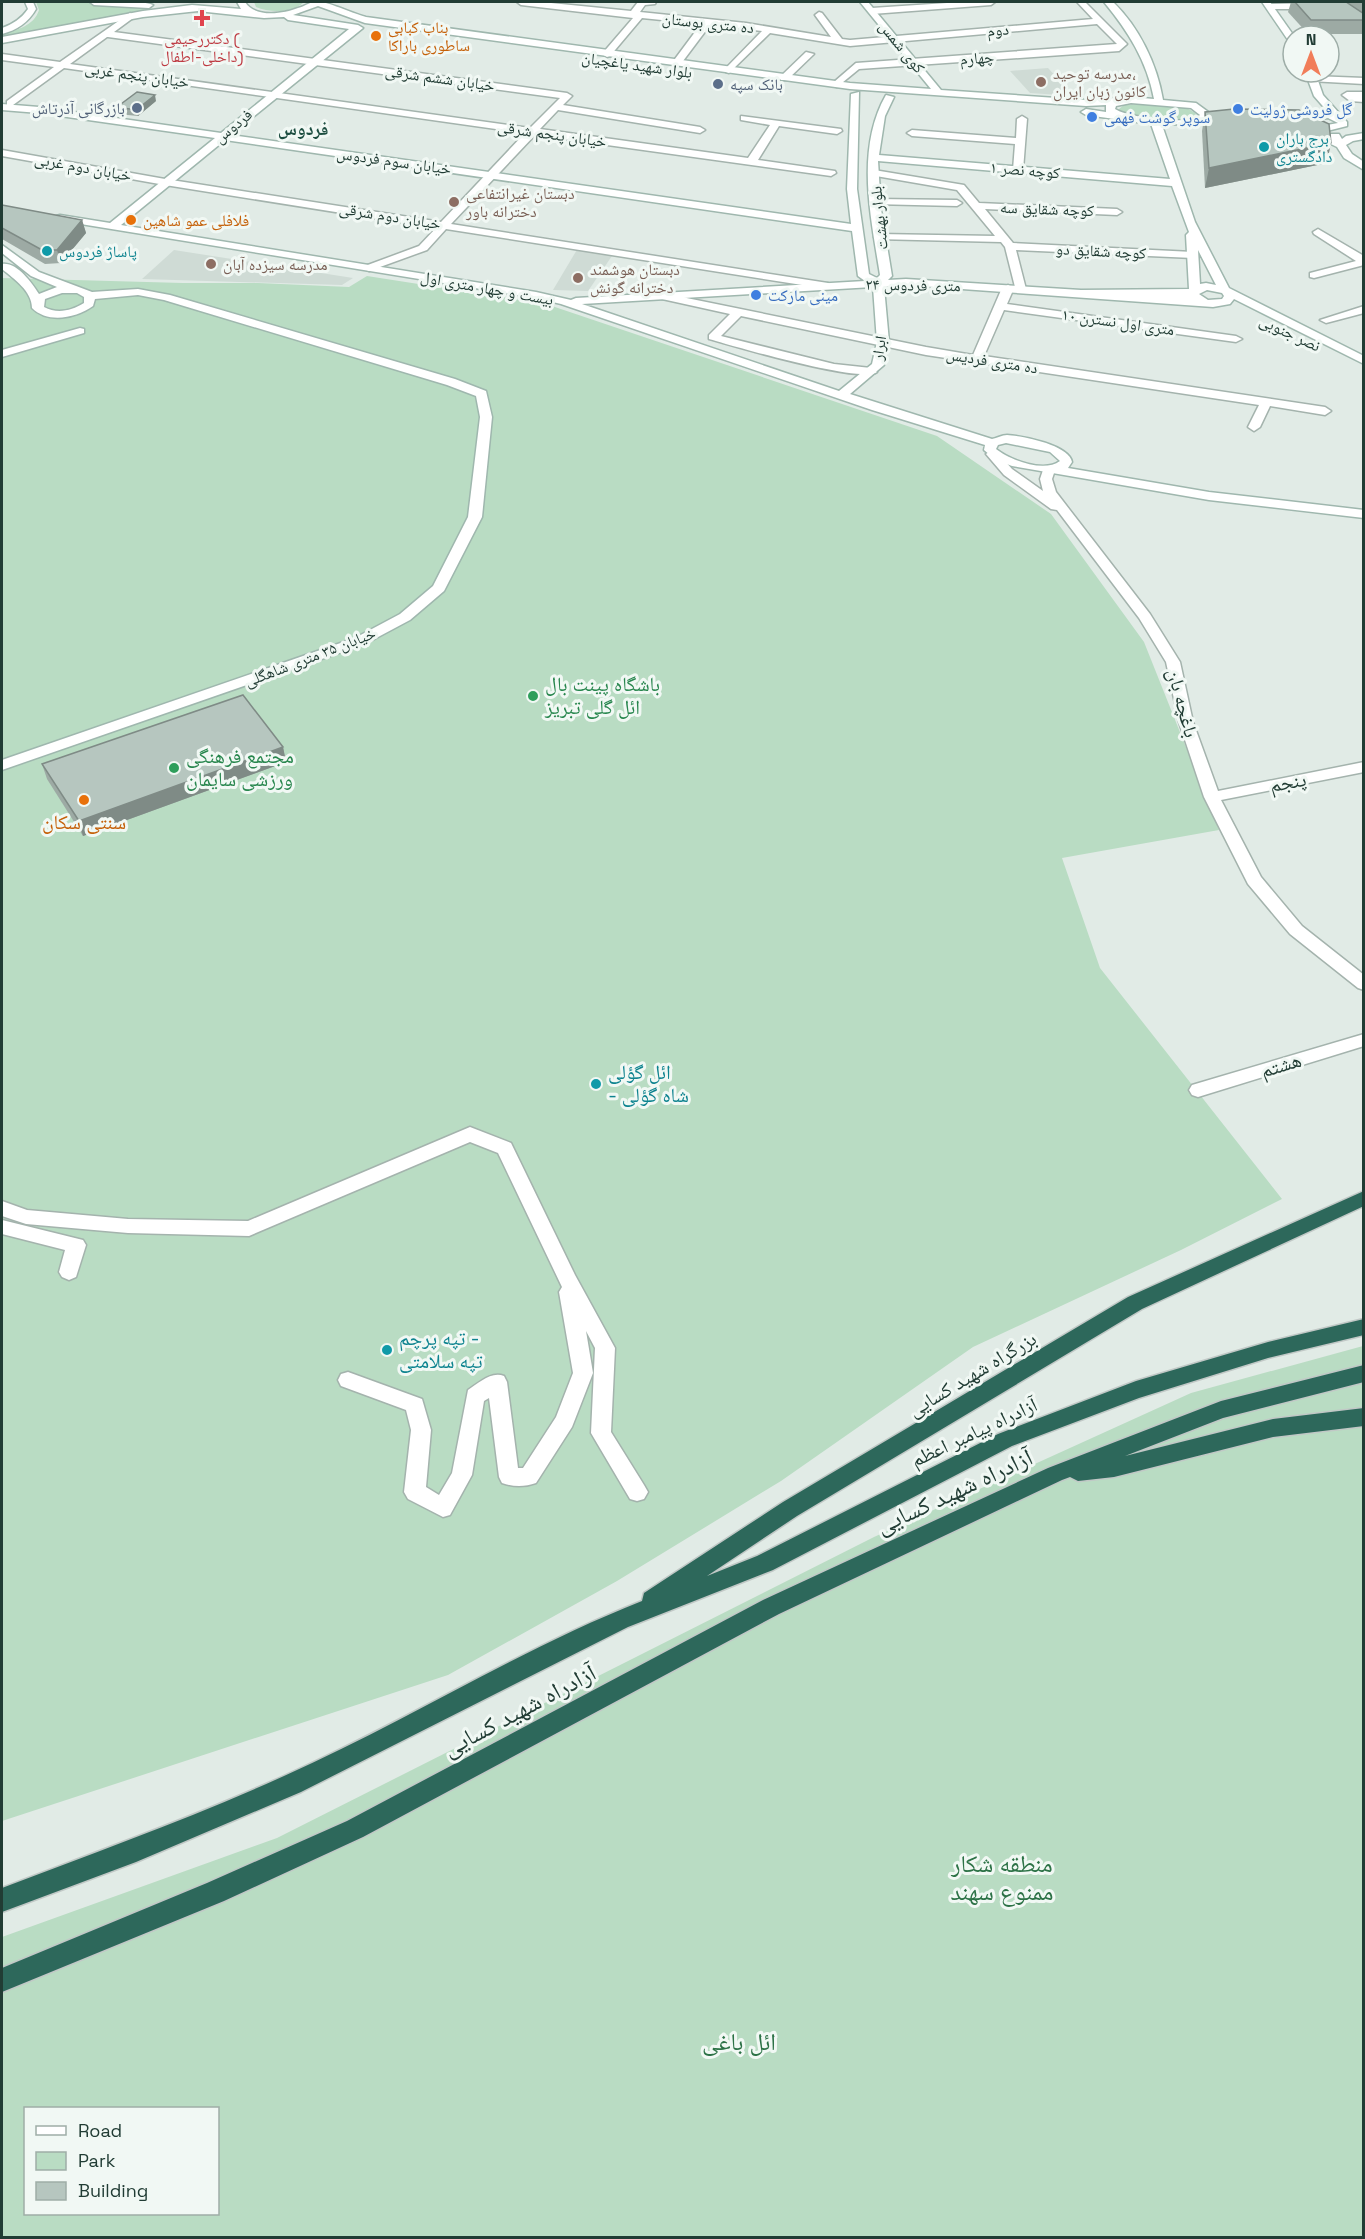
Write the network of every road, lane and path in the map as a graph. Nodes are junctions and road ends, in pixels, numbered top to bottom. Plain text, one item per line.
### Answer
1 (29, 2) edge
2 (94, 2) edge
3 (241, 2) edge
4 (317, 2) edge
5 (521, 2) edge
6 (652, 2) edge
7 (864, 2) edge
8 (991, 2) edge
9 (1081, 2) edge
10 (1108, 2) edge
11 (1269, 4) edge
12 (1329, 6) edge
13 (202, 8) junction
14 (354, 8) dead end
15 (872, 12) junction
16 (260, 14) junction
17 (636, 15) junction
18 (819, 15) dead end
19 (130, 16) junction
20 (365, 20) junction
21 (1100, 21) junction
22 (707, 22) junction
23 (1282, 24) edge
24 (356, 28) junction
25 (768, 30) junction
26 (2, 31) edge
27 (108, 34) junction
28 (895, 38) junction
29 (2, 40) edge
30 (485, 41) junction
31 (839, 41) junction
32 (607, 54) junction
33 (809, 54) dead end
34 (2, 57) edge
35 (314, 61) junction
36 (914, 62) junction
37 (677, 63) junction
38 (63, 65) junction
39 (729, 70) junction
40 (1341, 74) edge
41 (1364, 75) edge
42 (784, 78) junction
43 (1341, 78) edge
44 (1364, 81) edge
45 (837, 84) junction
46 (1314, 84) edge
47 (939, 93) junction
48 (273, 94) junction
49 (1319, 96) junction
50 (1360, 98) edge
51 (863, 99) junction
52 (887, 100) junction
53 (1116, 101) junction
54 (1159, 102) junction
55 (6, 104) edge
56 (1310, 105) dead end
57 (555, 107) junction
58 (1198, 107) junction
59 (1364, 110) edge
60 (1220, 111) edge
61 (1118, 116) junction
62 (744, 118) dead end
63 (1314, 118) junction
64 (1022, 119) dead end
65 (1155, 120) junction
66 (1211, 121) edge
67 (777, 122) junction
68 (1196, 122) junction
69 (1338, 124) junction
70 (700, 130) dead end
71 (531, 131) junction
72 (837, 131) dead end
73 (912, 133) dead end
74 (1364, 134) edge
75 (220, 136) junction
76 (1020, 141) junction
77 (1340, 145) junction
78 (2, 153) edge
79 (874, 158) junction
80 (751, 162) junction
81 (1361, 164) edge
82 (1018, 170) junction
83 (831, 173) dead end
84 (874, 173) junction
85 (489, 175) junction
86 (165, 182) junction
87 (1176, 183) junction
88 (876, 202) junction
89 (957, 203) dead end
90 (977, 206) junction
91 (1118, 212) dead end
92 (46, 216) edge
93 (1190, 222) junction
94 (442, 224) junction
95 (112, 227) junction
96 (856, 228) junction
97 (1318, 232) dead end
98 (879, 237) junction
99 (1008, 242) junction
100 (2, 248) edge
101 (1193, 255) junction
102 (2, 262) edge
103 (1364, 262) edge
104 (369, 268) junction
105 (1314, 275) dead end
106 (878, 284) junction
107 (828, 286) junction
108 (72, 289) junction
109 (1014, 289) junction
110 (1194, 291) junction
111 (1227, 291) junction
112 (1081, 293) junction
113 (90, 296) junction
114 (662, 296) junction
115 (38, 300) junction
116 (565, 302) junction
117 (1210, 303) junction
118 (1000, 306) junction
119 (1364, 309) edge
120 (738, 312) junction
121 (1326, 320) dead end
122 (80, 331) dead end
123 (1236, 339) dead end
124 (883, 342) junction
125 (2, 354) edge
126 (977, 359) junction
127 (1364, 361) edge
128 (1364, 369) edge
129 (870, 372) junction
130 (841, 395) junction
131 (1266, 402) junction
132 (1325, 411) dead end
133 (1254, 427) dead end
134 (992, 448) junction
135 (1065, 457) junction
136 (1052, 470) junction
137 (1125, 483) junction
138 (1065, 512) junction
139 (1364, 514) edge
140 (2, 765) edge
141 (1364, 767) edge
142 (1212, 797) junction
143 (1364, 984) edge
144 (1364, 1040) edge
145 (1198, 1090) dead end
146 (1364, 1198) edge
147 (2, 1208) edge
148 (2, 1227) edge
149 (69, 1272) dead end
150 (567, 1278) junction
151 (1364, 1327) edge
152 (1364, 1373) edge
153 (348, 1380) dead end
154 (1364, 1417) edge
155 (1055, 1474) junction
156 (637, 1492) dead end
157 (620, 1620) junction
158 (2, 1900) edge
159 (2, 1980) edge

1 - 26 street
2 - 13 street
3 - 16 street
4 - 16 street
4 - 20 street, بلوار شهید یاغچیان
5 - 17 street, ده متری بوستان
6 - 17 street
7 - 15 street, کوی شمس
8 - 15 street
9 - 21 street
10 - 54 street
11 - 12 street
11 - 23 street
13 - 16 street
13 - 19 street
14 - 20 street
15 - 28 street, کوی شمس
16 - 24 street, بلوار شهید یاغچیان
17 - 22 street, ده متری بوستان
17 - 32 street
18 - 31 street
19 - 27 street
19 - 29 street
20 - 30 street, بلوار شهید یاغچیان
21 - 28 street, دوم
21 - 36 street, چهارم
22 - 25 street, ده متری بوستان
22 - 37 street
24 - 30 street, بلوار شهید یاغچیان
24 - 35 street, فردوس
25 - 31 street, ده متری بوستان
25 - 39 street
27 - 35 street, خیابان ششم شرقی
27 - 38 street
28 - 31 street, ده متری بوستان
28 - 36 street, کوی شمس
30 - 32 street, بلوار شهید یاغچیان
30 - 51 street, بلوار شهید یاغچیان
32 - 37 street, بلوار شهید یاغچیان
33 - 42 street
34 - 38 street, خیابان پنجم غربی
35 - 48 street, فردوس
35 - 57 street, خیابان ششم شرقی
36 - 45 street, چهارم
36 - 47 street, کوی شمس
37 - 39 street, بلوار شهید یاغچیان
38 - 48 street, خیابان پنجم غربی
38 - 55 street
39 - 42 street, بلوار شهید یاغچیان
40 - 41 street
42 - 45 street, بلوار شهید یاغچیان
43 - 44 street
45 - 47 street, بلوار شهید یاغچیان
46 - 49 street
47 - 53 street, بلوار شهید یاغچیان
48 - 71 street, خیابان پنجم شرقی
48 - 75 street, فردوس
49 - 56 street
49 - 63 street
49 - 69 street
50 - 59 street
51 - 52 street
51 - 52 street, بلوار شهید یاغچیان
51 - 96 street, بلوار بهشت
52 - 61 street, بلوار شهید یاغچیان
52 - 79 street, بلوار بهشت
53 - 54 street, بلوار شهید یاغچیان
53 - 61 street
54 - 58 street, بلوار شهید یاغچیان
55 - 75 street, خیابان سوم فردوس
57 - 70 street
57 - 71 street
58 - 60 street, بلوار شهید یاغچیان
58 - 68 street
61 - 65 street, بلوار شهید یاغچیان
62 - 67 street
63 - 69 street
63 - 77 street
64 - 76 street
65 - 68 street, بلوار شهید یاغچیان
65 - 87 street
66 - 68 street, بلوار شهید یاغچیان
67 - 72 street
67 - 80 street
69 - 74 street
69 - 77 street
71 - 80 street, خیابان پنجم شرقی
71 - 85 street
73 - 76 street
74 - 77 street
75 - 85 street, خیابان سوم فردوس
75 - 86 street, فردوس
76 - 82 street
77 - 81 street
78 - 86 street, خیابان دوم غربی
79 - 82 street, کوچه نصر ۱
79 - 84 street, بلوار بهشت
80 - 83 street, خیابان پنجم شرقی
82 - 87 street, کوچه نصر ۱
84 - 88 street, بلوار بهشت
84 - 90 street
85 - 94 street
85 - 96 street, خیابان سوم فردوس
86 - 94 street, خیابان دوم شرقی
86 - 95 street, فردوس
87 - 93 street
88 - 89 street
88 - 98 street, بلوار بهشت
90 - 91 street, کوچه شقایق سه
90 - 99 street
92 - 95 street, بیست و چهار متری اول
93 - 101 street
93 - 111 street
94 - 104 street
94 - 107 street, خیابان دوم شرقی
95 - 104 street, بیست و چهار متری اول
96 - 106 street, بلوار بهشت
97 - 103 street
98 - 99 street, کوچه شقایق دو
98 - 106 street, بلوار بهشت
99 - 101 street, کوچه شقایق دو
99 - 109 street
100 - 108 street
101 - 110 street
102 - 115 street
103 - 105 street
104 - 116 street, بیست و چهار متری اول
106 - 107 street, ۲۴ متری فردوس
106 - 109 street, ۲۴ متری فردوس
106 - 124 street, ابرار
107 - 114 street, ۲۴ متری فردوس
108 - 113 street
108 - 115 street
109 - 112 street, ۲۴ متری فردوس
109 - 118 street
110 - 111 street, ۲۴ متری فردوس
110 - 112 street, ۲۴ متری فردوس
110 - 117 street
111 - 117 street
111 - 127 street, نصر جنوبی
112 - 117 street, ۲۴ متری فردوس
113 - 115 street
113 - 140 street, خیابان ۳۵ متری شاهگلی
114 - 116 street, ۲۴ متری فردوس
114 - 120 street, ده متری فردیس
116 - 130 street, بیست و چهار متری اول
117 - 128 street, نصر جنوبی
118 - 123 street, ۱۰ متری اول نسترن
118 - 126 street
119 - 121 street
120 - 124 street, ده متری فردیس
120 - 129 street
122 - 125 street
124 - 126 street, ده متری فردیس
124 - 129 street, ابرار
126 - 131 street, ده متری فردیس
129 - 130 street, ابرار
130 - 134 street, بیست و چهار متری اول
131 - 132 street, ده متری فردیس
131 - 133 street
134 - 135 street
134 - 136 street, بیست و چهار متری اول
134 - 138 street
135 - 136 street
135 - 137 street
136 - 137 street, بیست و چهار متری اول
136 - 138 street
137 - 139 street
138 - 142 street, باغچه بان
141 - 142 street, پنجم
142 - 143 street, باغچه بان
144 - 145 street, هشتم
146 - 157 highway, بزرگراه شهید کسایی
147 - 150 street
148 - 149 street
150 - 153 street
150 - 156 street
151 - 157 highway, آزادراه پیامبر اعظم
152 - 155 highway
154 - 155 highway
155 - 159 highway, آزادراه شهید کسایی
157 - 158 highway, آزادراه شهید کسایی

